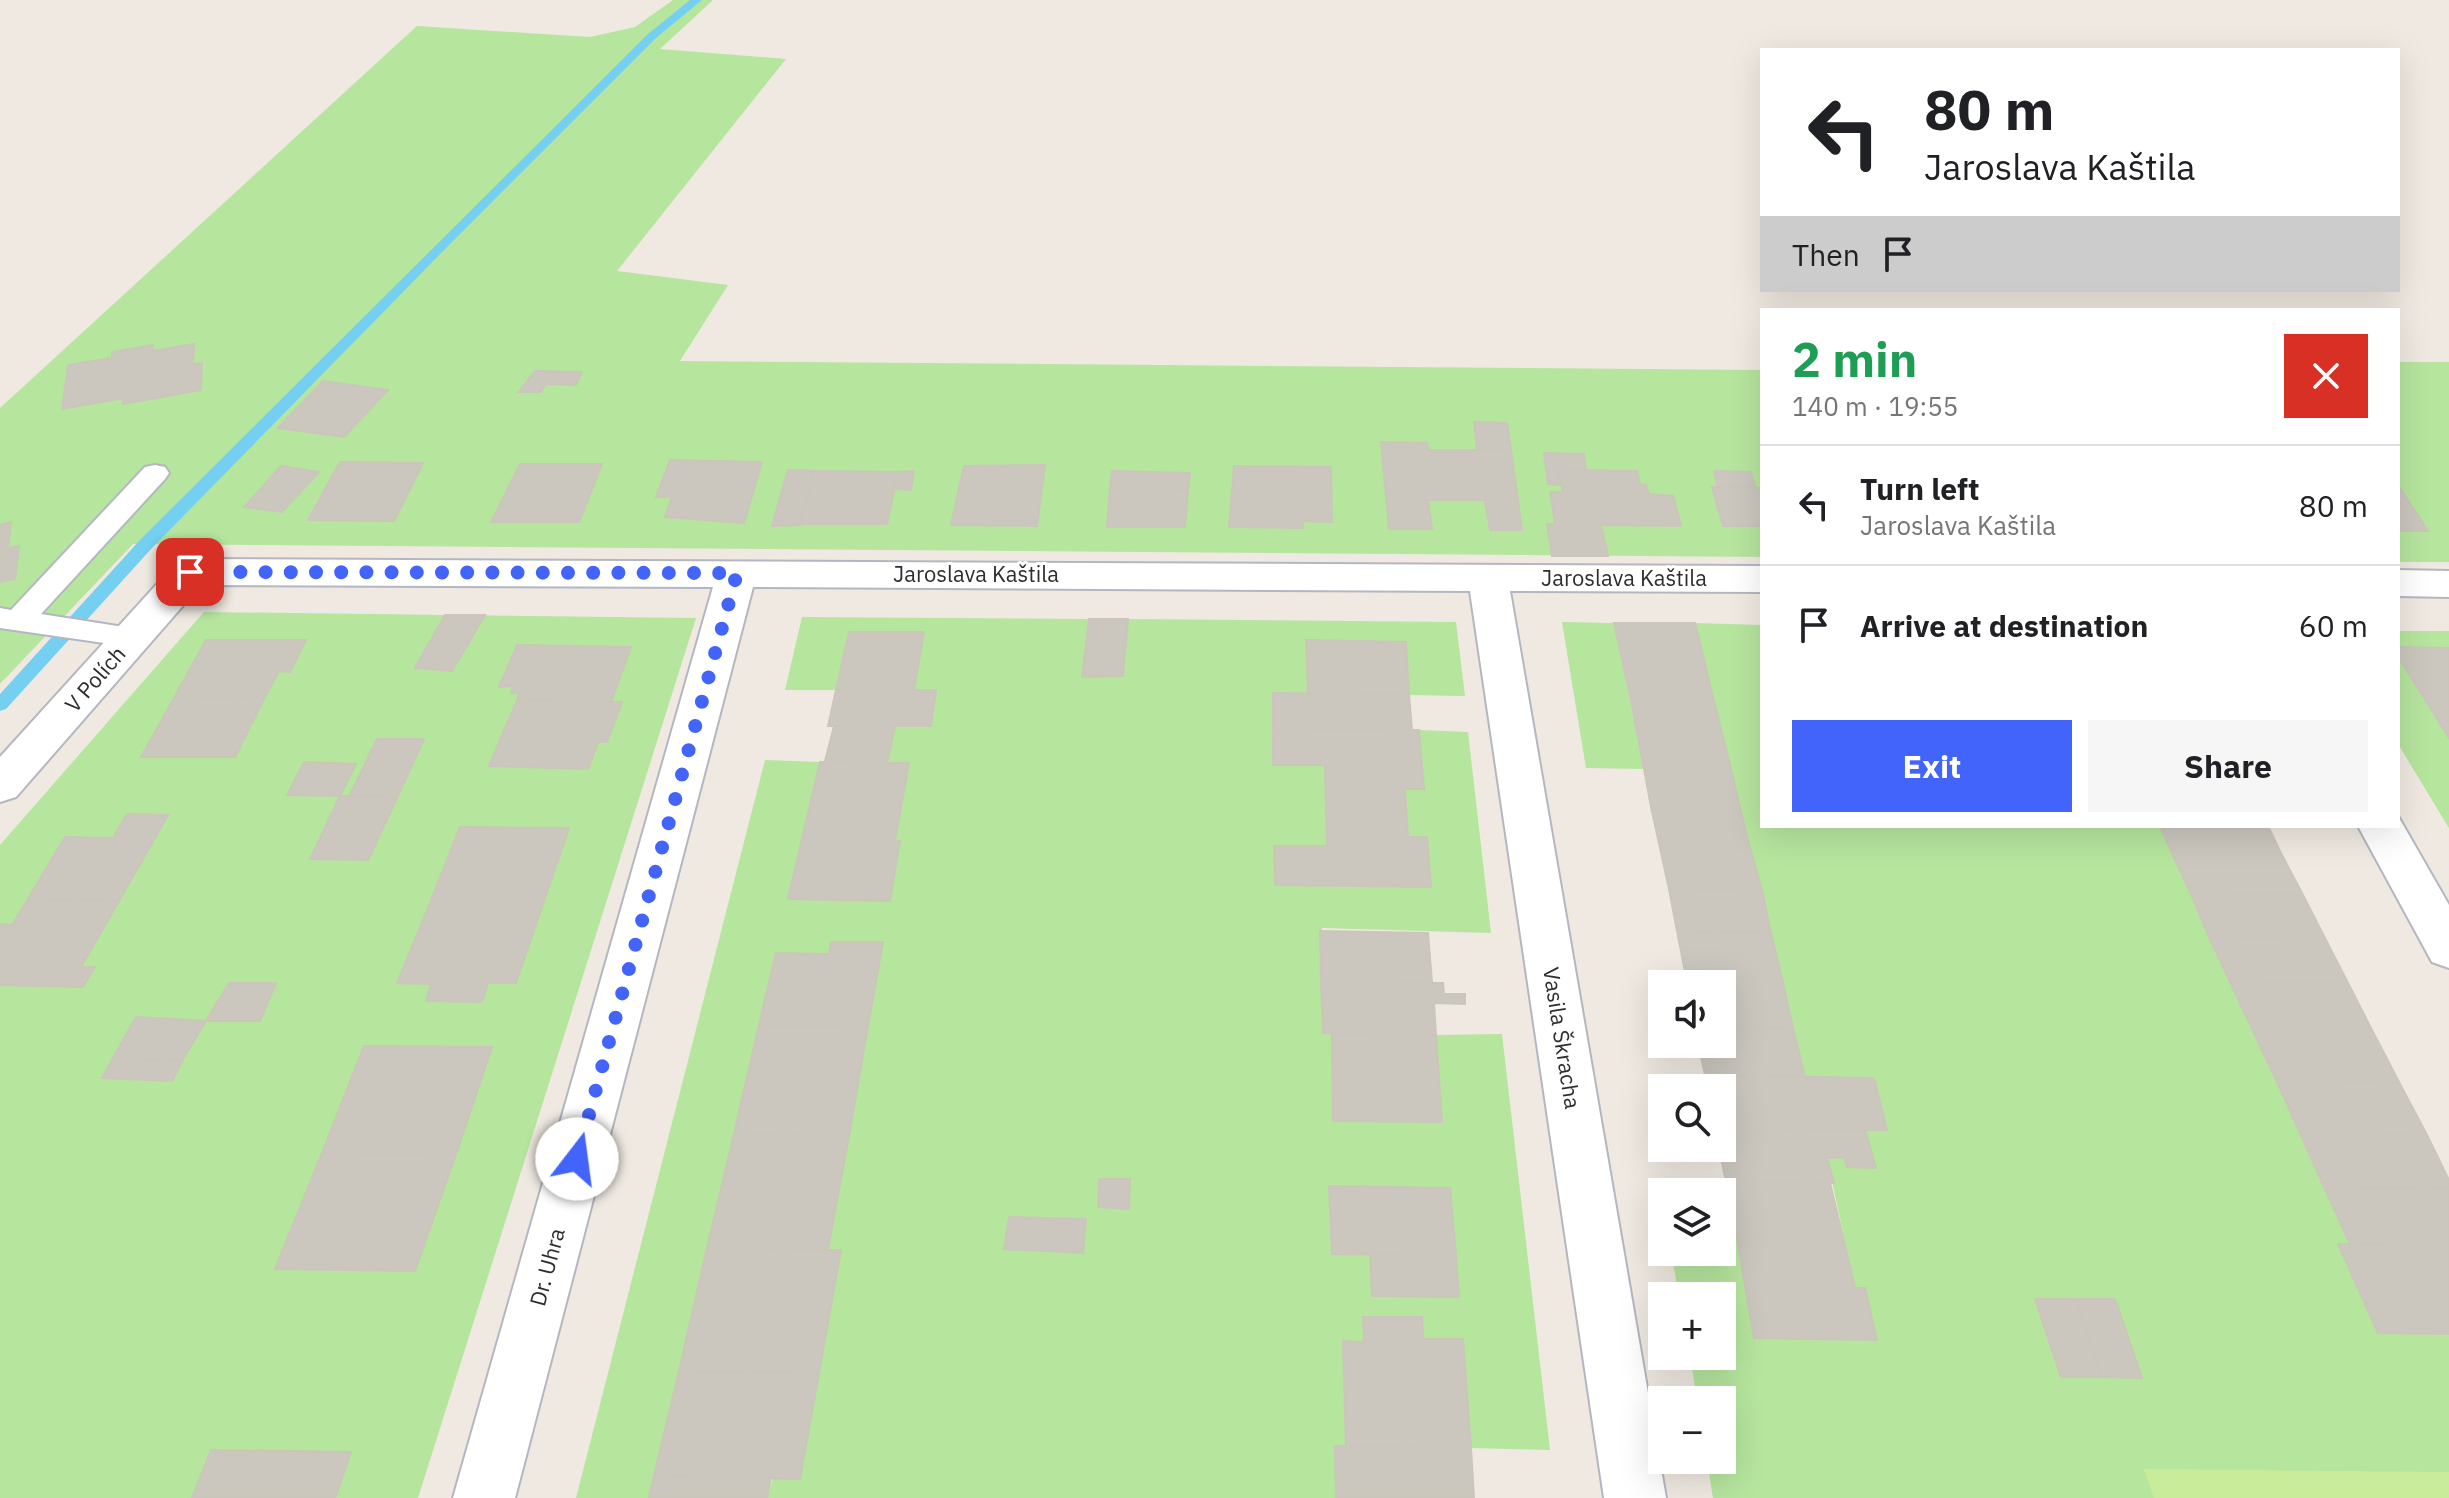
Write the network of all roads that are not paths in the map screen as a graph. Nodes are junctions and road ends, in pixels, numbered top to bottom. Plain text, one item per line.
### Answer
1 (155, 473) dead end
2 (190, 572) joint
3 (737, 573) junction
4 (1488, 577) junction
5 (1760, 579) edge
6 (2400, 583) edge
7 (2449, 584) edge
8 (17, 620) edge
9 (121, 636) junction
10 (0, 786) edge
11 (2382, 828) edge
12 (2449, 949) edge
13 (484, 1498) edge
14 (1635, 1498) edge

1 - 8 lane
2 - 3 street, Jaroslava Kaštila
2 - 9 street, V Polích
3 - 4 street, Jaroslava Kaštila
3 - 13 street, Dr. Uhra
4 - 5 street, Jaroslava Kaštila
4 - 14 street, Vasila Škracha
6 - 7 street
8 - 9 lane
9 - 10 street, V Polích
11 - 12 street

